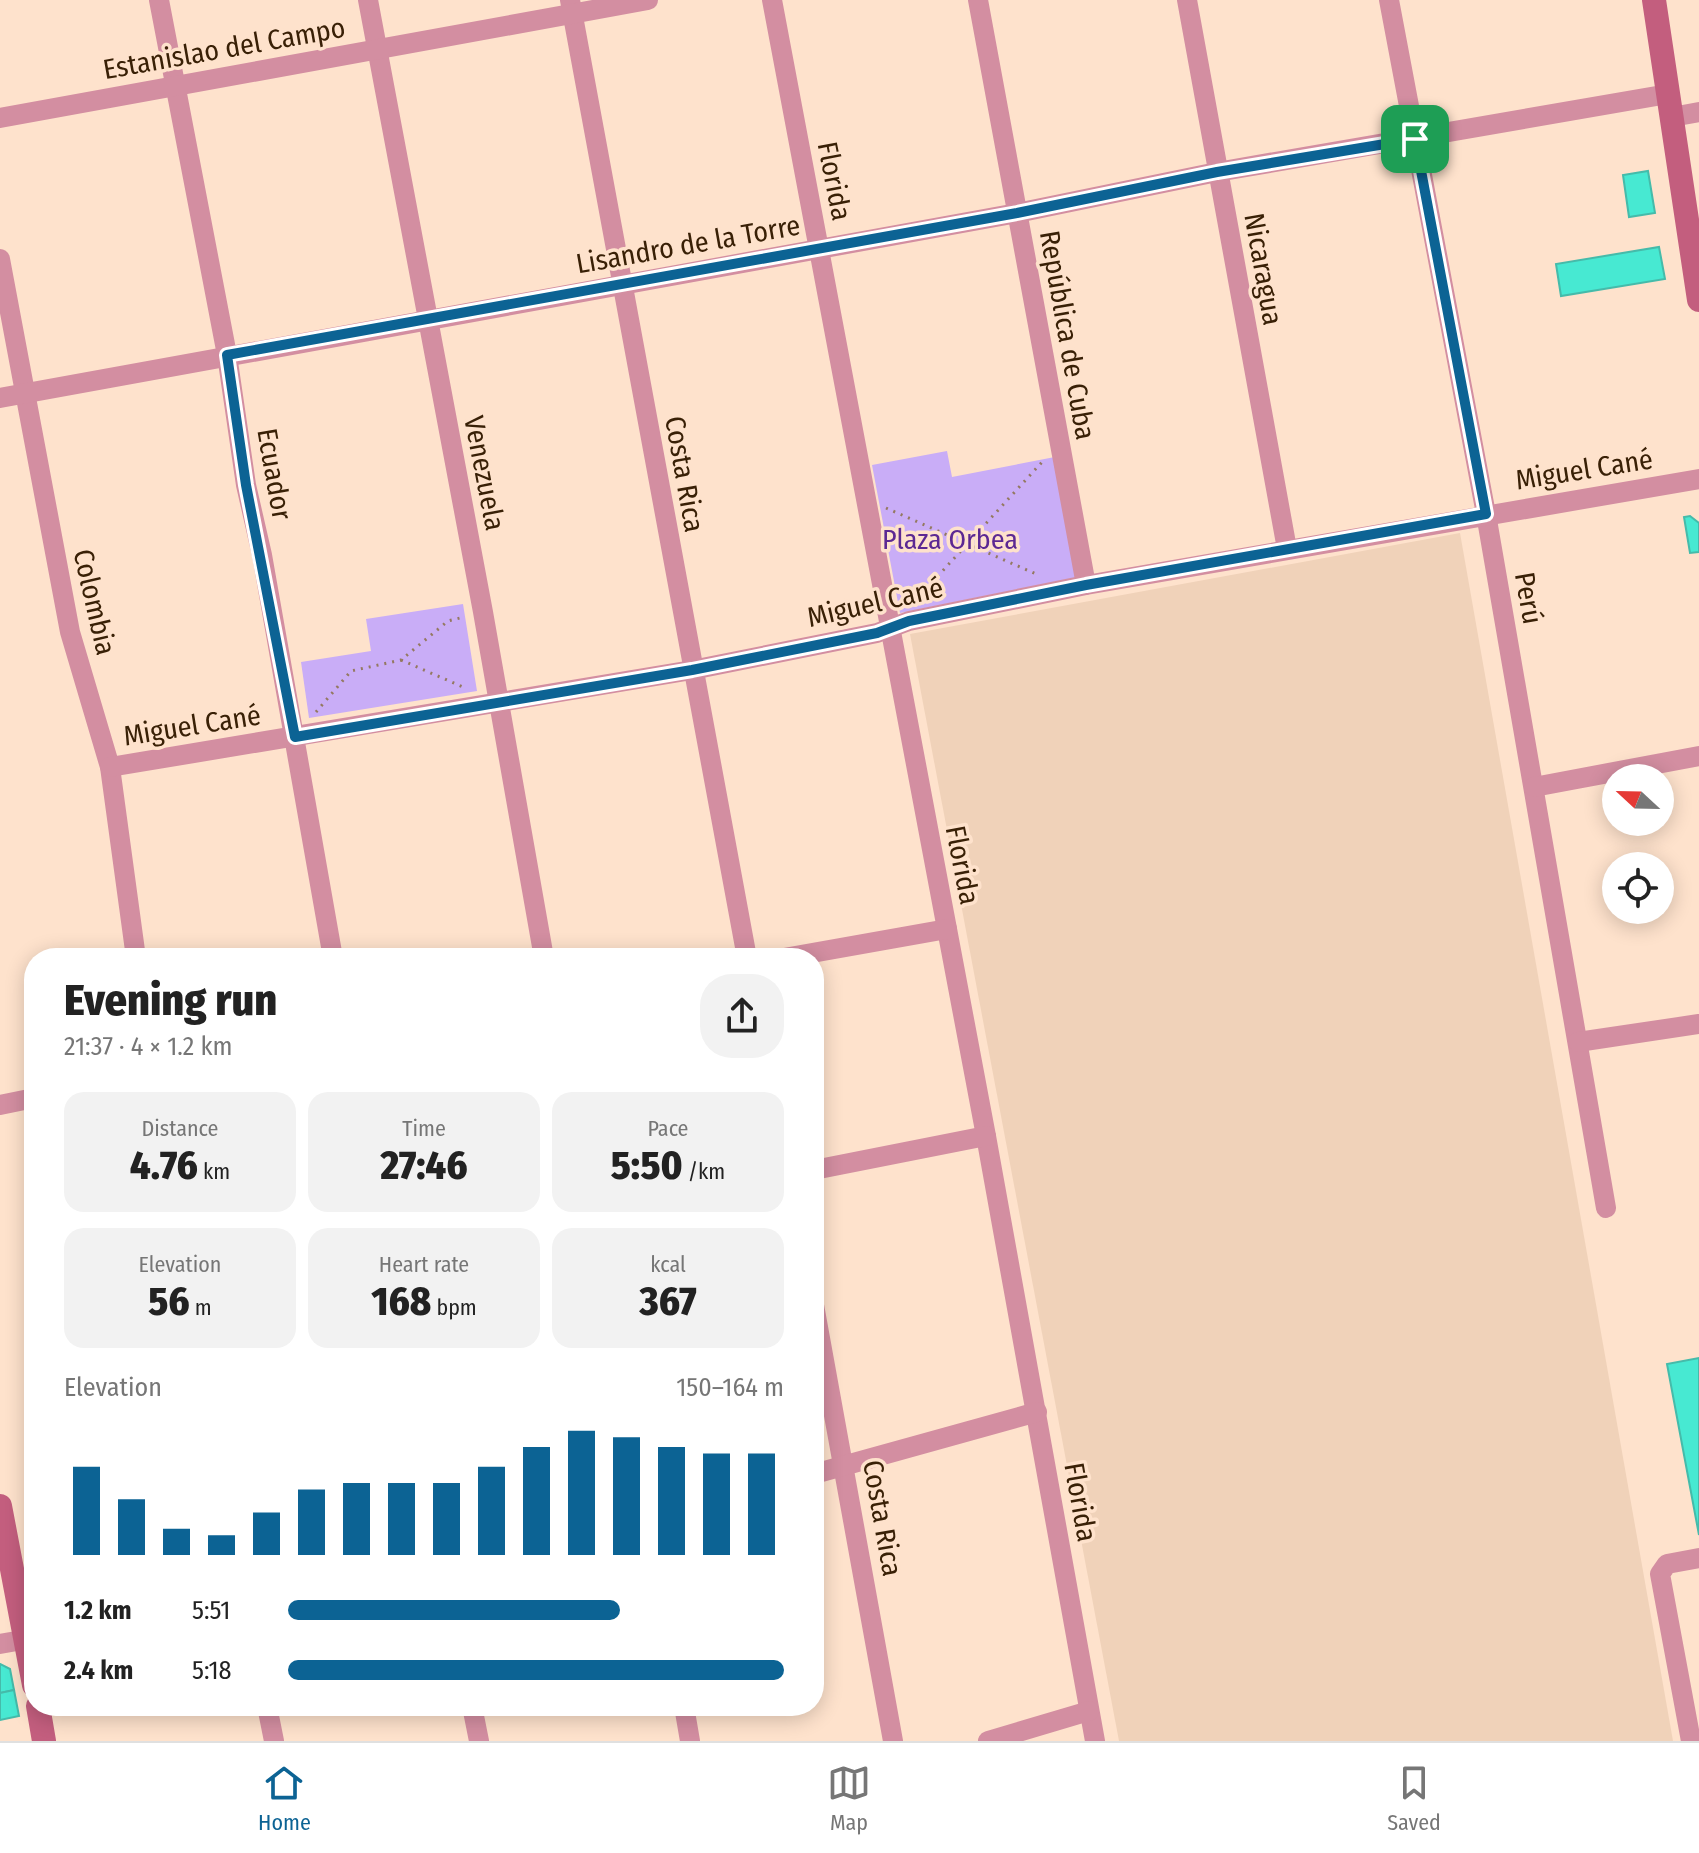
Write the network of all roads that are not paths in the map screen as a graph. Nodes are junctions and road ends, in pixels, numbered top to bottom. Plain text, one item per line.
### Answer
1 (159, 0) edge
2 (368, 0) edge
3 (648, 0) edge
4 (772, 0) edge
5 (978, 0) edge
6 (1187, 0) edge
7 (1389, 0) edge
8 (1654, 0) edge
9 (571, 6) edge
10 (377, 48) junction
11 (174, 85) junction
12 (1670, 105) junction
13 (1699, 112) edge
14 (0, 118) edge
15 (1415, 139) junction
16 (1217, 172) junction
17 (1017, 213) junction
18 (819, 249) junction
19 (0, 259) edge
20 (621, 285) junction
21 (1699, 300) edge
22 (427, 318) junction
23 (227, 355) junction
24 (23, 393) junction
25 (0, 398) edge
26 (1699, 479) edge
27 (1486, 514) junction
28 (1287, 549) junction
29 (1077, 587) junction
30 (890, 629) junction
31 (692, 670) junction
32 (498, 702) junction
33 (295, 737) junction
34 (1699, 756) edge
35 (110, 767) junction
36 (1534, 787) junction
37 (947, 929) junction
38 (135, 948) edge
39 (331, 948) edge
40 (542, 948) edge
41 (745, 948) edge
42 (824, 951) edge
43 (1699, 1024) edge
44 (1578, 1042) junction
45 (24, 1100) edge
46 (0, 1105) edge
47 (986, 1136) junction
48 (824, 1168) edge
49 (1606, 1208) dead end
50 (824, 1355) edge
51 (1037, 1412) junction
52 (846, 1465) junction
53 (824, 1471) edge
54 (0, 1506) edge
55 (1699, 1558) edge
56 (24, 1612) edge
57 (24, 1640) edge
58 (0, 1644) edge
59 (1089, 1711) junction
60 (40, 1716) edge
61 (269, 1716) edge
62 (474, 1716) edge
63 (686, 1716) edge
64 (44, 1741) edge
65 (274, 1741) edge
66 (479, 1741) edge
67 (690, 1741) edge
68 (893, 1741) edge
69 (988, 1741) edge
70 (1095, 1741) edge
71 (1691, 1741) edge

1 - 11 street, Ecuador
2 - 10 street, Venezuela
3 - 9 street, Estanislao del Campo
4 - 18 street, Florida
5 - 17 street, República de Cuba
6 - 16 street, Nicaragua
7 - 15 street, Perú
8 - 12 main road
9 - 10 street, Estanislao del Campo
9 - 20 street, Costa Rica
10 - 11 street, Estanislao del Campo
10 - 22 street, Venezuela
11 - 14 street, Estanislao del Campo
11 - 23 street, Ecuador
12 - 13 street, Lisandro de la Torre
12 - 15 street, Lisandro de la Torre
12 - 21 main road
15 - 16 street, Lisandro de la Torre
15 - 27 street, Perú
16 - 17 street, Lisandro de la Torre
16 - 28 street, Nicaragua
17 - 18 street, Lisandro de la Torre
17 - 29 street, República de Cuba
18 - 20 street, Lisandro de la Torre
18 - 30 street, Florida
19 - 24 street, Colombia
20 - 22 street, Lisandro de la Torre
20 - 31 street, Costa Rica
22 - 23 street, Lisandro de la Torre
22 - 32 street, Venezuela
23 - 24 street, Lisandro de la Torre
23 - 33 street, Ecuador
24 - 25 street, Lisandro de la Torre
24 - 35 street, Colombia
26 - 27 street, Miguel Cané
27 - 28 street, Miguel Cané
27 - 36 street, Perú
28 - 29 street, Miguel Cané
29 - 30 street, Miguel Cané
30 - 31 street, Miguel Cané
30 - 37 street, Florida
31 - 32 street, Miguel Cané
31 - 41 street, Costa Rica
32 - 33 street, Miguel Cané
32 - 40 street, Venezuela
33 - 35 street, Miguel Cané
33 - 39 street, Ecuador
34 - 36 street
35 - 38 street, Colombia
36 - 44 street, Perú
37 - 42 street
37 - 47 street, Florida
43 - 44 street
44 - 49 street, Perú
45 - 46 street
47 - 48 street
47 - 51 street, Florida
50 - 52 street, Costa Rica
51 - 52 street
51 - 59 street, Florida
52 - 53 street
52 - 68 street, Costa Rica
54 - 56 main road
55 - 71 street
57 - 58 street
59 - 69 street
59 - 70 street, Florida
60 - 64 main road
61 - 65 street
62 - 66 street
63 - 67 street

